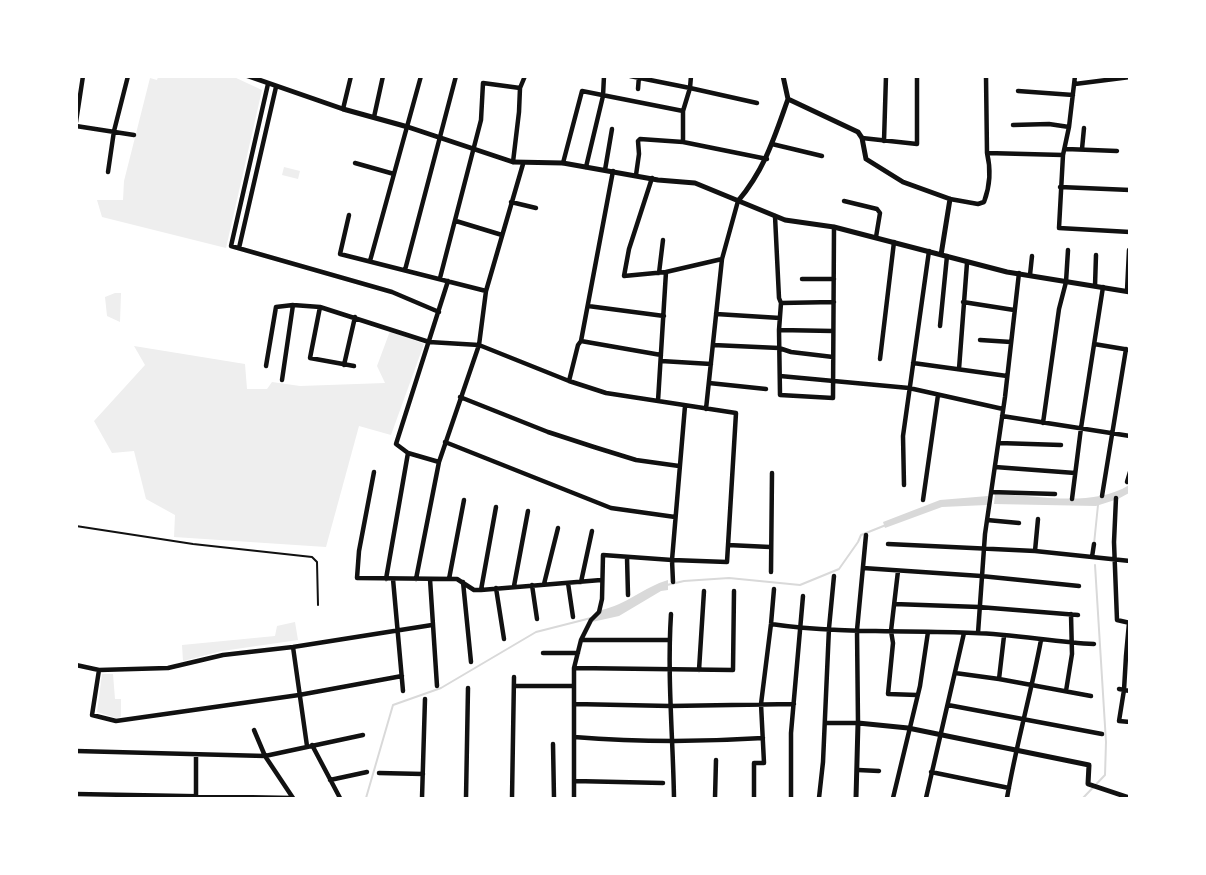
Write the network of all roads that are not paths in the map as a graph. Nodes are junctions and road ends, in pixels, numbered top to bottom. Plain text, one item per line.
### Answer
1 (83, 76) edge
2 (128, 76) edge
3 (351, 76) edge
4 (383, 76) edge
5 (421, 76) edge
6 (456, 76) edge
7 (525, 76) edge
8 (604, 76) edge
9 (630, 76) edge
10 (691, 76) edge
11 (783, 76) edge
12 (886, 76) edge
13 (917, 76) edge
14 (986, 76) edge
15 (1075, 76) edge
16 (248, 77) edge
17 (639, 77) edge
18 (1130, 77) edge
19 (268, 84) junction
20 (1074, 84) junction
21 (276, 87) junction
22 (520, 88) junction
23 (690, 88) junction
24 (638, 90) dead end
25 (1018, 91) dead end
26 (1073, 95) junction
27 (603, 96) junction
28 (788, 99) junction
29 (757, 103) dead end
30 (343, 109) junction
31 (683, 111) junction
32 (374, 117) junction
33 (76, 124) edge
34 (1013, 125) dead end
35 (408, 127) junction
36 (1069, 127) junction
37 (1084, 128) dead end
38 (612, 129) dead end
39 (114, 131) junction
40 (134, 135) dead end
41 (441, 138) junction
42 (861, 138) junction
43 (884, 141) junction
44 (683, 142) junction
45 (772, 144) junction
46 (474, 149) junction
47 (1066, 149) junction
48 (1082, 149) junction
49 (1117, 151) dead end
50 (987, 153) junction
51 (1064, 155) junction
52 (822, 156) dead end
53 (767, 159) junction
54 (513, 162) junction
55 (355, 163) dead end
56 (563, 163) junction
57 (523, 164) junction
58 (586, 167) junction
59 (248, 170) junction
60 (605, 170) junction
61 (613, 171) junction
62 (108, 172) dead end
63 (256, 172) junction
64 (394, 174) junction
65 (636, 176) junction
66 (652, 178) junction
67 (1060, 187) junction
68 (1130, 190) edge
69 (950, 199) junction
70 (738, 201) junction
71 (844, 201) dead end
72 (511, 202) junction
73 (536, 208) dead end
74 (349, 215) dead end
75 (775, 216) junction
76 (456, 220) junction
77 (834, 227) junction
78 (1130, 232) edge
79 (502, 235) junction
80 (876, 237) junction
81 (663, 240) dead end
82 (894, 242) junction
83 (239, 248) junction
84 (1068, 250) dead end
85 (1129, 250) edge
86 (929, 251) junction
87 (944, 255) junction
88 (1096, 255) dead end
89 (1032, 256) dead end
90 (722, 259) junction
91 (370, 261) junction
92 (967, 263) junction
93 (405, 270) junction
94 (666, 272) junction
95 (659, 273) junction
96 (1019, 273) junction
97 (1030, 275) junction
98 (440, 278) junction
99 (802, 279) dead end
100 (834, 279) junction
101 (448, 281) junction
102 (1066, 282) junction
103 (1095, 286) junction
104 (1103, 287) junction
105 (486, 291) junction
106 (1128, 292) edge
107 (834, 302) junction
108 (963, 302) junction
109 (781, 303) junction
110 (293, 305) junction
111 (588, 306) junction
112 (320, 307) junction
113 (1014, 310) junction
114 (439, 312) junction
115 (716, 314) junction
116 (664, 315) junction
117 (355, 317) junction
118 (780, 318) junction
119 (940, 326) dead end
120 (779, 330) junction
121 (833, 331) junction
122 (980, 340) dead end
123 (581, 341) junction
124 (429, 342) junction
125 (1011, 342) junction
126 (1094, 344) junction
127 (479, 345) junction
128 (713, 345) junction
129 (779, 348) junction
130 (1127, 350) edge
131 (661, 355) junction
132 (833, 357) junction
133 (880, 359) dead end
134 (661, 361) junction
135 (913, 363) junction
136 (711, 364) junction
137 (344, 365) junction
138 (266, 366) dead end
139 (354, 366) dead end
140 (959, 369) junction
141 (780, 376) junction
142 (1007, 376) junction
143 (282, 380) dead end
144 (568, 381) junction
145 (833, 381) junction
146 (709, 383) junction
147 (909, 388) junction
148 (766, 389) dead end
149 (938, 394) junction
150 (460, 397) junction
151 (658, 401) junction
152 (685, 406) junction
153 (706, 409) junction
154 (1003, 409) junction
155 (1002, 416) junction
156 (1044, 423) junction
157 (1081, 428) junction
158 (1111, 433) junction
159 (1130, 436) edge
160 (445, 442) junction
161 (999, 443) junction
162 (1061, 445) dead end
163 (408, 453) junction
164 (439, 462) junction
165 (679, 466) junction
166 (995, 467) junction
167 (374, 472) dead end
168 (1130, 472) edge
169 (772, 473) dead end
170 (1075, 473) junction
171 (1127, 482) dead end
172 (904, 485) dead end
173 (991, 492) junction
174 (1054, 494) dead end
175 (1102, 496) dead end
176 (1116, 498) dead end
177 (1072, 499) dead end
178 (464, 500) dead end
179 (923, 500) dead end
180 (496, 507) dead end
181 (528, 511) dead end
182 (675, 517) junction
183 (1038, 519) dead end
184 (987, 520) junction
185 (1018, 523) dead end
186 (76, 526) edge
187 (558, 528) dead end
188 (592, 531) dead end
189 (866, 535) dead end
190 (888, 543) dead end
191 (1094, 544) dead end
192 (728, 545) junction
193 (770, 547) junction
194 (985, 549) junction
195 (1035, 551) junction
196 (627, 557) junction
197 (1092, 557) junction
198 (1114, 559) junction
199 (672, 560) junction
200 (1130, 561) edge
201 (863, 568) junction
202 (898, 571) junction
203 (771, 572) dead end
204 (834, 576) dead end
205 (981, 576) junction
206 (386, 579) junction
207 (393, 579) junction
208 (416, 579) junction
209 (430, 579) junction
210 (449, 579) junction
211 (601, 580) junction
212 (464, 582) junction
213 (581, 582) junction
214 (673, 582) dead end
215 (568, 583) junction
216 (544, 584) junction
217 (532, 585) junction
218 (514, 586) junction
219 (1079, 586) dead end
220 (496, 588) junction
221 (774, 589) dead end
222 (481, 590) junction
223 (704, 591) dead end
224 (734, 591) dead end
225 (627, 595) dead end
226 (803, 596) dead end
227 (894, 604) junction
228 (318, 605) dead end
229 (979, 608) junction
230 (671, 614) dead end
231 (1071, 614) junction
232 (1078, 615) dead end
233 (573, 617) dead end
234 (537, 619) dead end
235 (1129, 623) edge
236 (771, 624) junction
237 (432, 625) junction
238 (801, 628) junction
239 (829, 628) junction
240 (857, 630) junction
241 (397, 631) junction
242 (891, 631) junction
243 (928, 632) junction
244 (964, 633) junction
245 (978, 633) junction
246 (1004, 636) junction
247 (504, 639) dead end
248 (581, 640) junction
249 (670, 640) junction
250 (1041, 640) junction
251 (1072, 643) junction
252 (1094, 644) dead end
253 (292, 647) junction
254 (543, 653) dead end
255 (578, 653) junction
256 (1128, 656) edge
257 (471, 663) dead end
258 (76, 665) edge
259 (574, 668) junction
260 (670, 669) junction
261 (99, 670) junction
262 (699, 670) junction
263 (955, 673) junction
264 (402, 676) junction
265 (514, 677) dead end
266 (999, 679) junction
267 (514, 686) junction
268 (574, 686) junction
269 (1032, 686) junction
270 (437, 687) dead end
271 (468, 688) dead end
272 (1124, 690) edge
273 (403, 691) dead end
274 (1066, 692) junction
275 (299, 695) junction
276 (917, 695) junction
277 (1091, 696) dead end
278 (424, 699) dead end
279 (574, 704) junction
280 (761, 704) junction
281 (794, 704) junction
282 (948, 705) junction
283 (670, 706) junction
284 (1022, 719) junction
285 (1130, 722) edge
286 (825, 723) junction
287 (858, 723) junction
288 (908, 728) junction
289 (254, 730) dead end
290 (1102, 734) dead end
291 (363, 735) dead end
292 (940, 735) junction
293 (574, 737) junction
294 (764, 738) junction
295 (673, 740) junction
296 (553, 744) dead end
297 (309, 746) junction
298 (76, 751) edge
299 (1015, 751) junction
300 (196, 755) junction
301 (265, 756) junction
302 (716, 760) dead end
303 (858, 770) junction
304 (367, 771) dead end
305 (879, 771) dead end
306 (932, 772) junction
307 (379, 773) dead end
308 (423, 774) junction
309 (330, 780) junction
310 (574, 781) junction
311 (663, 783) dead end
312 (1009, 788) junction
313 (1130, 790) edge
314 (76, 794) edge
315 (196, 798) edge
316 (293, 798) edge
317 (340, 798) edge
318 (422, 798) edge
319 (466, 798) edge
320 (512, 798) edge
321 (554, 798) edge
322 (574, 798) edge
323 (674, 798) edge
324 (715, 798) edge
325 (754, 798) edge
326 (790, 798) edge
327 (819, 798) edge
328 (856, 798) edge
329 (893, 798) edge
330 (926, 798) edge
331 (1007, 798) edge
332 (1129, 798) edge

1 - 33 street
2 - 39 street
3 - 30 street
4 - 32 street
5 - 35 street
6 - 41 street
7 - 22 street
8 - 27 street
9 - 17 street
10 - 23 street
11 - 28 street
12 - 43 street
13 - 43 street
14 - 50 street
15 - 20 street
16 - 19 street
17 - 23 street
17 - 24 street
18 - 20 street
19 - 21 street
19 - 59 street
20 - 26 street
21 - 30 street
21 - 63 street
22 - 46 street
22 - 54 street
23 - 29 street
23 - 31 street
25 - 26 street
26 - 36 street
27 - 31 street
27 - 56 street
27 - 58 street
28 - 42 street
28 - 45 street
30 - 32 street
31 - 44 street
32 - 35 street
33 - 39 street
34 - 36 street
35 - 41 street
35 - 64 street
36 - 47 street
37 - 48 street
38 - 60 street
39 - 40 street
39 - 62 street
41 - 46 street
41 - 93 street
42 - 43 street
42 - 69 street
44 - 53 street
44 - 65 street
45 - 52 street
45 - 53 street
46 - 54 street
46 - 76 street
47 - 48 street
47 - 51 street
48 - 49 street
50 - 51 street
50 - 69 street
51 - 67 street
53 - 70 street
54 - 57 street
55 - 64 street
56 - 57 street
56 - 58 street
57 - 72 street
58 - 60 street
59 - 63 street
59 - 83 street
60 - 61 street
61 - 65 street
61 - 111 street
63 - 83 street
64 - 91 street
65 - 66 street
66 - 70 street
66 - 95 street
67 - 68 street
67 - 78 street
69 - 87 street
70 - 75 street
70 - 90 street
71 - 80 street
72 - 73 street
72 - 79 street
74 - 91 street
75 - 77 street
75 - 109 street
76 - 79 street
76 - 98 street
77 - 80 street
77 - 100 street
79 - 105 street
80 - 82 street
81 - 95 street
82 - 86 street
82 - 133 street
83 - 114 street
84 - 102 street
85 - 106 street
86 - 87 street
86 - 135 street
87 - 92 street
87 - 119 street
88 - 103 street
89 - 97 street
90 - 94 street
90 - 115 street
91 - 93 street
92 - 96 street
92 - 108 street
93 - 98 street
94 - 95 street
94 - 116 street
96 - 97 street
96 - 113 street
97 - 102 street
98 - 101 street
99 - 100 street
100 - 107 street
101 - 105 street
101 - 114 street
102 - 103 street
102 - 156 street
103 - 104 street
104 - 106 street
104 - 126 street
105 - 127 street
107 - 109 street
107 - 121 street
108 - 113 street
108 - 140 street
109 - 118 street
110 - 112 street
110 - 138 street
110 - 143 street
111 - 116 street
111 - 123 street
112 - 117 street
112 - 137 street
113 - 125 street
114 - 124 street
115 - 118 street
115 - 128 street
116 - 131 street
117 - 124 street
117 - 137 street
118 - 120 street
120 - 121 street
120 - 129 street
121 - 132 street
122 - 125 street
123 - 131 street
123 - 144 street
124 - 127 street
124 - 163 street
125 - 142 street
126 - 130 street
126 - 157 street
127 - 144 street
127 - 150 street
128 - 129 street
128 - 136 street
129 - 132 street
129 - 141 street
130 - 158 street
131 - 134 street
132 - 145 street
134 - 136 street
134 - 151 street
135 - 140 street
135 - 147 street
136 - 146 street
137 - 139 street
140 - 142 street
141 - 145 street
141 - 145 street
142 - 154 street
144 - 151 street
145 - 147 street
146 - 148 street
146 - 153 street
147 - 149 street
147 - 172 street
149 - 154 street
149 - 179 street
150 - 160 street
150 - 165 street
151 - 152 street
152 - 153 street
152 - 165 street
153 - 192 street
154 - 155 street
155 - 156 street
155 - 161 street
156 - 157 street
157 - 158 street
157 - 170 street
158 - 159 street
158 - 175 street
160 - 164 street
160 - 182 street
161 - 162 street
161 - 166 street
163 - 164 street
163 - 206 street
164 - 208 street
165 - 182 street
166 - 170 street
166 - 173 street
167 - 206 street
168 - 171 street
169 - 193 street
170 - 177 street
173 - 174 street
173 - 184 street
176 - 198 street
178 - 210 street
180 - 222 street
181 - 218 street
182 - 199 street
183 - 195 street
184 - 185 street
184 - 194 street
186 - 228 lane
187 - 216 street
188 - 213 street
189 - 201 street
190 - 194 street
191 - 197 street
192 - 193 street
192 - 199 street
193 - 203 street
194 - 195 street
194 - 205 street
195 - 197 street
196 - 199 street
196 - 211 street
196 - 225 street
197 - 198 street
198 - 200 street
198 - 235 street
199 - 214 street
201 - 202 street
201 - 240 street
202 - 205 street
202 - 227 street
204 - 239 street
205 - 219 street
205 - 229 street
206 - 207 street
207 - 208 street
207 - 241 street
208 - 209 street
209 - 210 street
209 - 237 street
210 - 212 street
211 - 213 street
211 - 248 street
212 - 222 street
212 - 257 street
213 - 215 street
215 - 216 street
215 - 233 street
216 - 217 street
217 - 218 street
217 - 234 street
218 - 220 street
220 - 222 street
220 - 247 street
221 - 236 street
223 - 262 street
224 - 262 street
226 - 238 street
227 - 229 street
227 - 242 street
229 - 231 street
229 - 245 street
230 - 249 street
231 - 232 street
231 - 251 street
235 - 256 street
236 - 238 street
236 - 280 street
237 - 241 street
237 - 270 street
238 - 239 street
238 - 281 street
239 - 240 street
239 - 286 street
240 - 242 street
240 - 287 street
241 - 253 street
241 - 264 street
242 - 243 street
242 - 276 street
243 - 244 street
243 - 276 street
244 - 245 street
244 - 263 street
245 - 246 street
246 - 250 street
246 - 266 street
248 - 249 street
248 - 255 street
249 - 260 street
250 - 251 street
250 - 269 street
251 - 252 street
251 - 274 street
253 - 261 street
253 - 275 street
254 - 255 street
255 - 259 street
256 - 272 street
258 - 261 street
259 - 260 street
259 - 268 street
260 - 262 street
260 - 283 street
261 - 275 street
263 - 266 street
263 - 282 street
264 - 273 street
264 - 275 street
265 - 267 street
266 - 269 street
267 - 268 street
267 - 320 street
268 - 279 street
269 - 274 street
269 - 284 street
271 - 319 street
272 - 285 street
274 - 277 street
275 - 297 street
276 - 288 street
278 - 308 street
279 - 283 street
279 - 293 street
280 - 281 street
280 - 283 street
280 - 294 street
281 - 326 street
282 - 284 street
282 - 292 street
283 - 295 street
284 - 290 street
284 - 299 street
286 - 287 street
286 - 327 street
287 - 288 street
287 - 303 street
288 - 292 street
288 - 329 street
289 - 301 street
291 - 297 street
292 - 299 street
292 - 306 street
293 - 295 street
293 - 310 street
294 - 295 street
294 - 325 street
295 - 323 street
296 - 321 street
297 - 301 street
297 - 309 street
298 - 300 street
299 - 312 street
299 - 332 street
300 - 301 street
300 - 315 street
301 - 316 street
302 - 324 street
303 - 305 street
303 - 328 street
304 - 309 street
306 - 312 street
306 - 330 street
307 - 308 street
308 - 318 street
309 - 317 street
310 - 311 street
310 - 322 street
312 - 331 street
313 - 332 street
314 - 315 street
315 - 316 street

